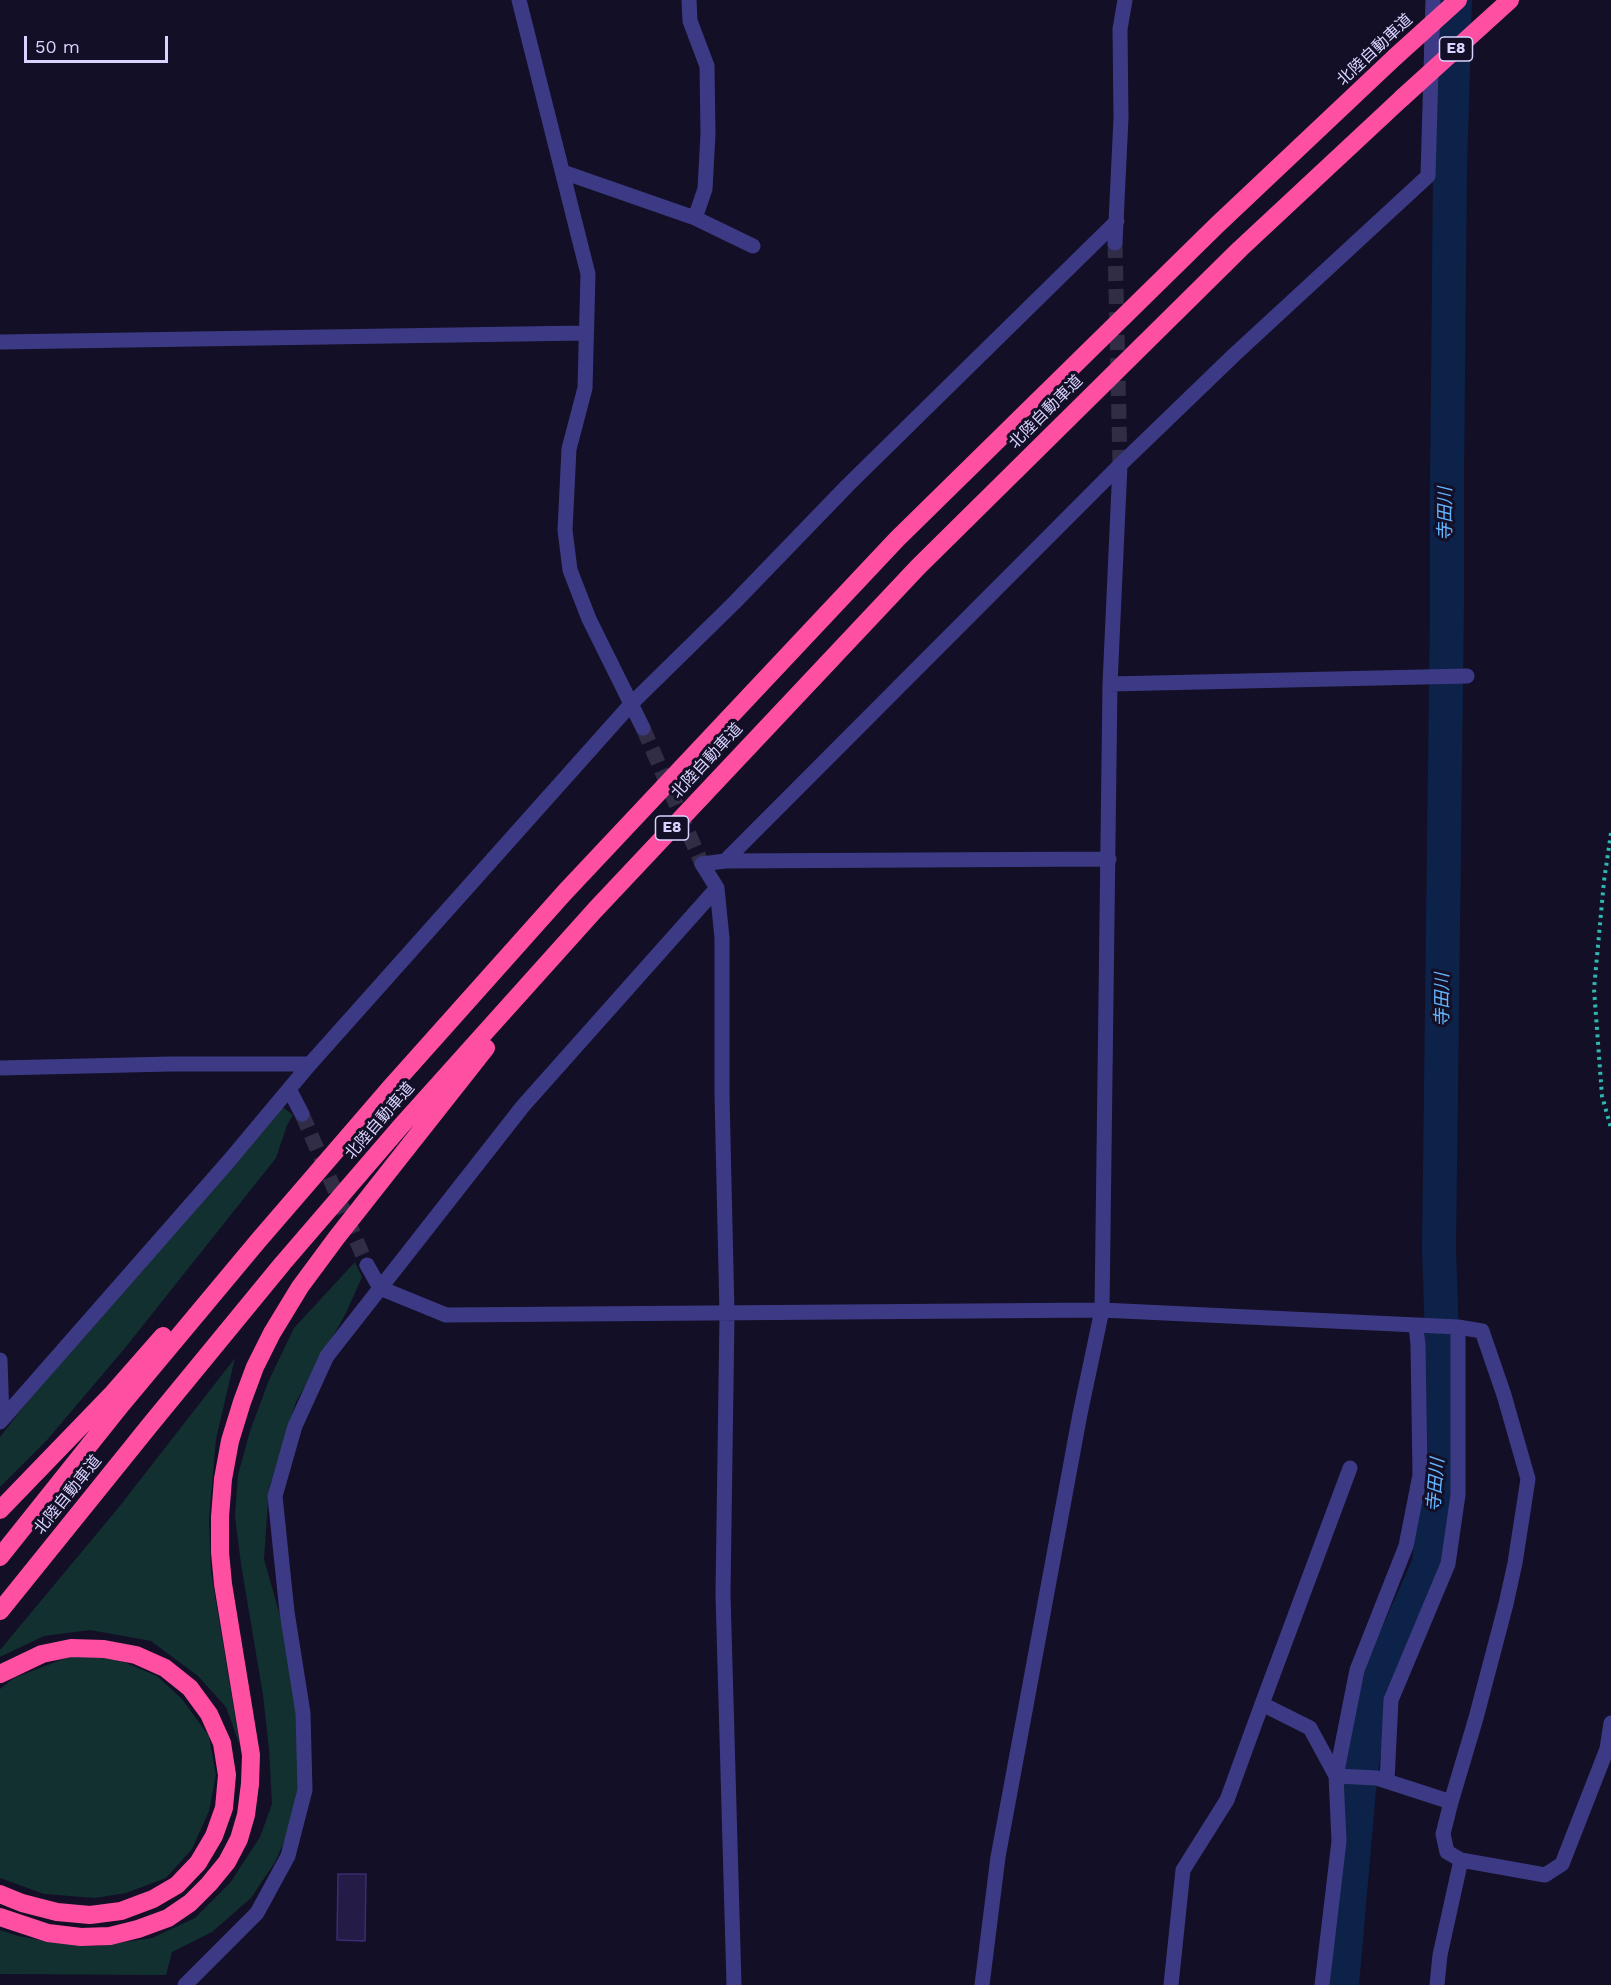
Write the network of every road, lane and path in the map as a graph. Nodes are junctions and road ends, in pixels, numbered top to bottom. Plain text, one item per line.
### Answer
1 (519, 0) edge
2 (689, 0) edge
3 (1125, 0) edge
4 (1433, 0) edge
5 (1458, 0) edge
6 (1510, 0) edge
7 (563, 172) junction
8 (695, 218) junction
9 (1117, 221) junction
10 (1115, 243) tunnel mouth
11 (753, 246) dead end
12 (585, 333) junction
13 (0, 342) edge
14 (1120, 465) junction
15 (1467, 676) dead end
16 (1110, 684) junction
17 (632, 704) junction
18 (643, 728) tunnel mouth
19 (1611, 833) edge
20 (1108, 859) junction
21 (725, 861) junction
22 (717, 888) junction
23 (595, 910) junction
24 (310, 1064) junction
25 (0, 1068) edge
26 (390, 1088) junction
27 (289, 1089) junction
28 (302, 1114) tunnel mouth
29 (1611, 1128) edge
30 (367, 1265) tunnel mouth
31 (380, 1288) junction
32 (1102, 1310) junction
33 (727, 1314) junction
34 (1416, 1326) junction
35 (1458, 1327) junction
36 (0, 1360) edge
37 (1, 1420) edge
38 (1350, 1468) dead end
39 (0, 1510) edge
40 (0, 1557) edge
41 (0, 1611) edge
42 (0, 1674) edge
43 (1262, 1704) junction
44 (1611, 1723) edge
45 (1336, 1776) junction
46 (1387, 1781) junction
47 (1451, 1802) junction
48 (1461, 1860) junction
49 (0, 1894) edge
50 (0, 1917) edge
51 (185, 1985) edge
52 (734, 1985) edge
53 (982, 1985) edge
54 (1171, 1985) edge
55 (1322, 1985) edge
56 (1437, 1985) edge

1 - 7 street
2 - 8 street
3 - 9 street
4 - 14 street
5 - 26 highway, 北陸自動車道 / E8, bridge
6 - 23 highway, 北陸自動車道 / E8, bridge
7 - 8 street
7 - 12 street
8 - 11 street
9 - 10 street
9 - 17 street
12 - 13 street
12 - 17 street
14 - 16 street
14 - 21 street
15 - 16 street
16 - 20 street
17 - 18 street
17 - 24 street
19 - 29 path
20 - 21 street
20 - 32 street
21 - 22 street
22 - 31 street
22 - 33 street
23 - 41 highway, 北陸自動車道 / E8
23 - 50 highway
24 - 25 street
24 - 27 street
26 - 39 highway
26 - 40 highway, 北陸自動車道 / E8
27 - 28 street
27 - 37 street
30 - 31 street
31 - 33 street
31 - 51 street
32 - 33 street
32 - 34 street
32 - 53 street
33 - 52 street
34 - 35 street
34 - 45 street
35 - 46 street
35 - 47 street
36 - 37 street
38 - 43 street
42 - 49 highway
43 - 45 street
43 - 54 street
44 - 48 street
45 - 46 street
45 - 55 street
46 - 47 street
47 - 48 street
48 - 56 street

